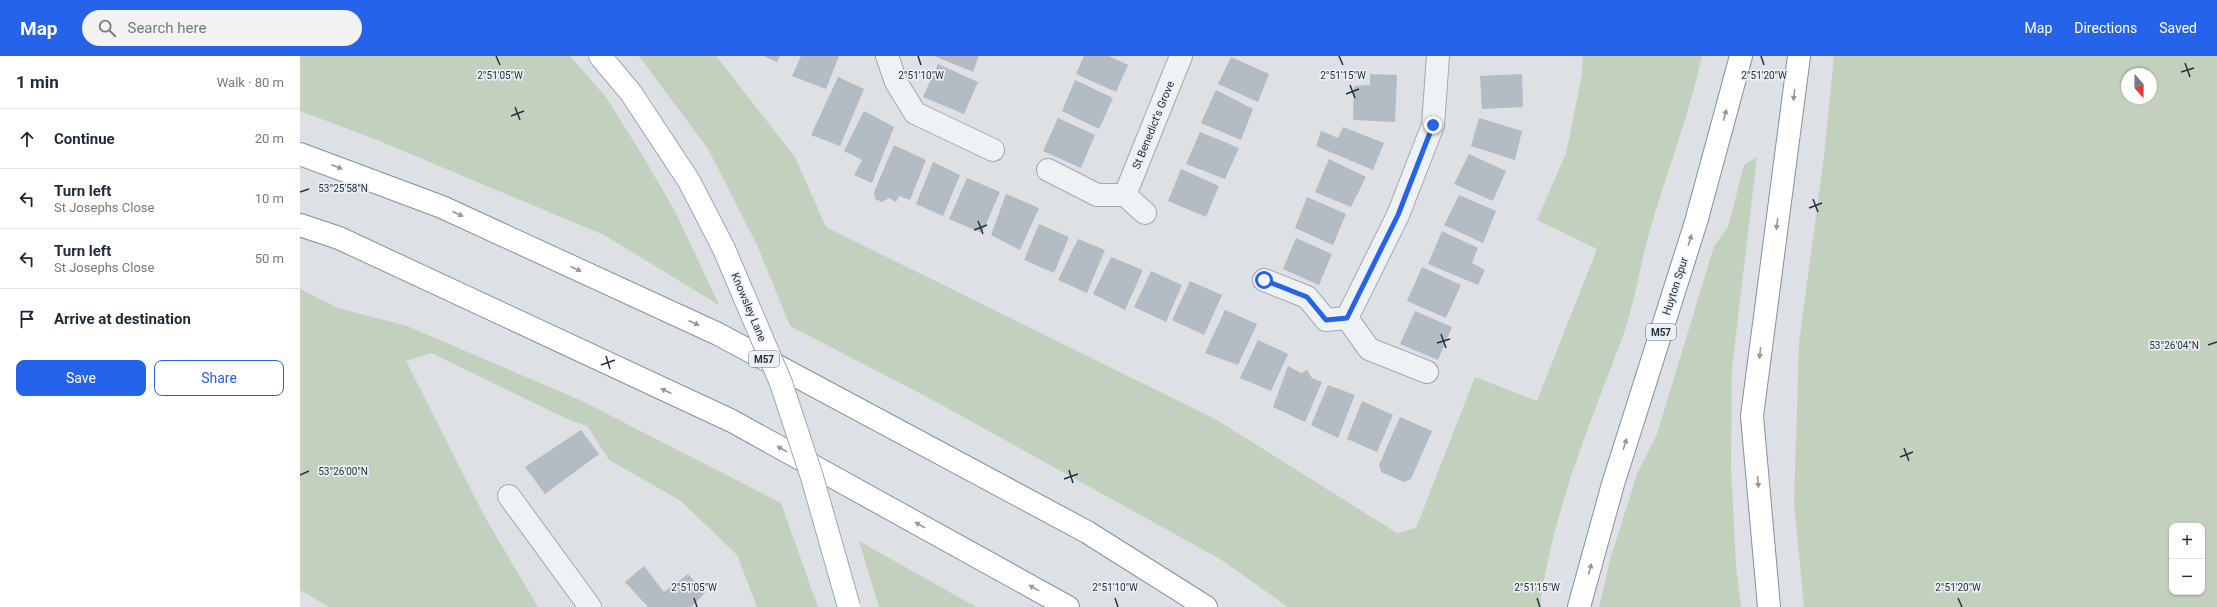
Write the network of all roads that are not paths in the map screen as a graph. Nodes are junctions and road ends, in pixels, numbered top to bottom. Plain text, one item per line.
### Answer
1 (600, 56) edge
2 (887, 56) edge
3 (1181, 56) edge
4 (1438, 56) edge
5 (1741, 56) edge
6 (1798, 56) edge
7 (993, 150) dead end
8 (300, 154) edge
9 (1048, 170) dead end
10 (1125, 194) junction
11 (1145, 213) dead end
12 (300, 225) edge
13 (1264, 280) dead end
14 (1347, 318) junction
15 (1427, 372) dead end
16 (509, 496) dead end
17 (590, 607) edge
18 (849, 607) edge
19 (1068, 607) edge
20 (1206, 607) edge
21 (1580, 607) edge
22 (1769, 607) edge

1 - 18 main road, Knowsley Lane, bridge
2 - 7 street
3 - 10 street, St Benedict's Grove
4 - 14 street
21 -> 5 main road, Huyton Spur / M57
6 -> 22 main road
8 -> 20 main road, M57
9 - 10 street
10 - 11 street
19 -> 12 main road
13 - 14 street
14 - 15 street
16 - 17 street

